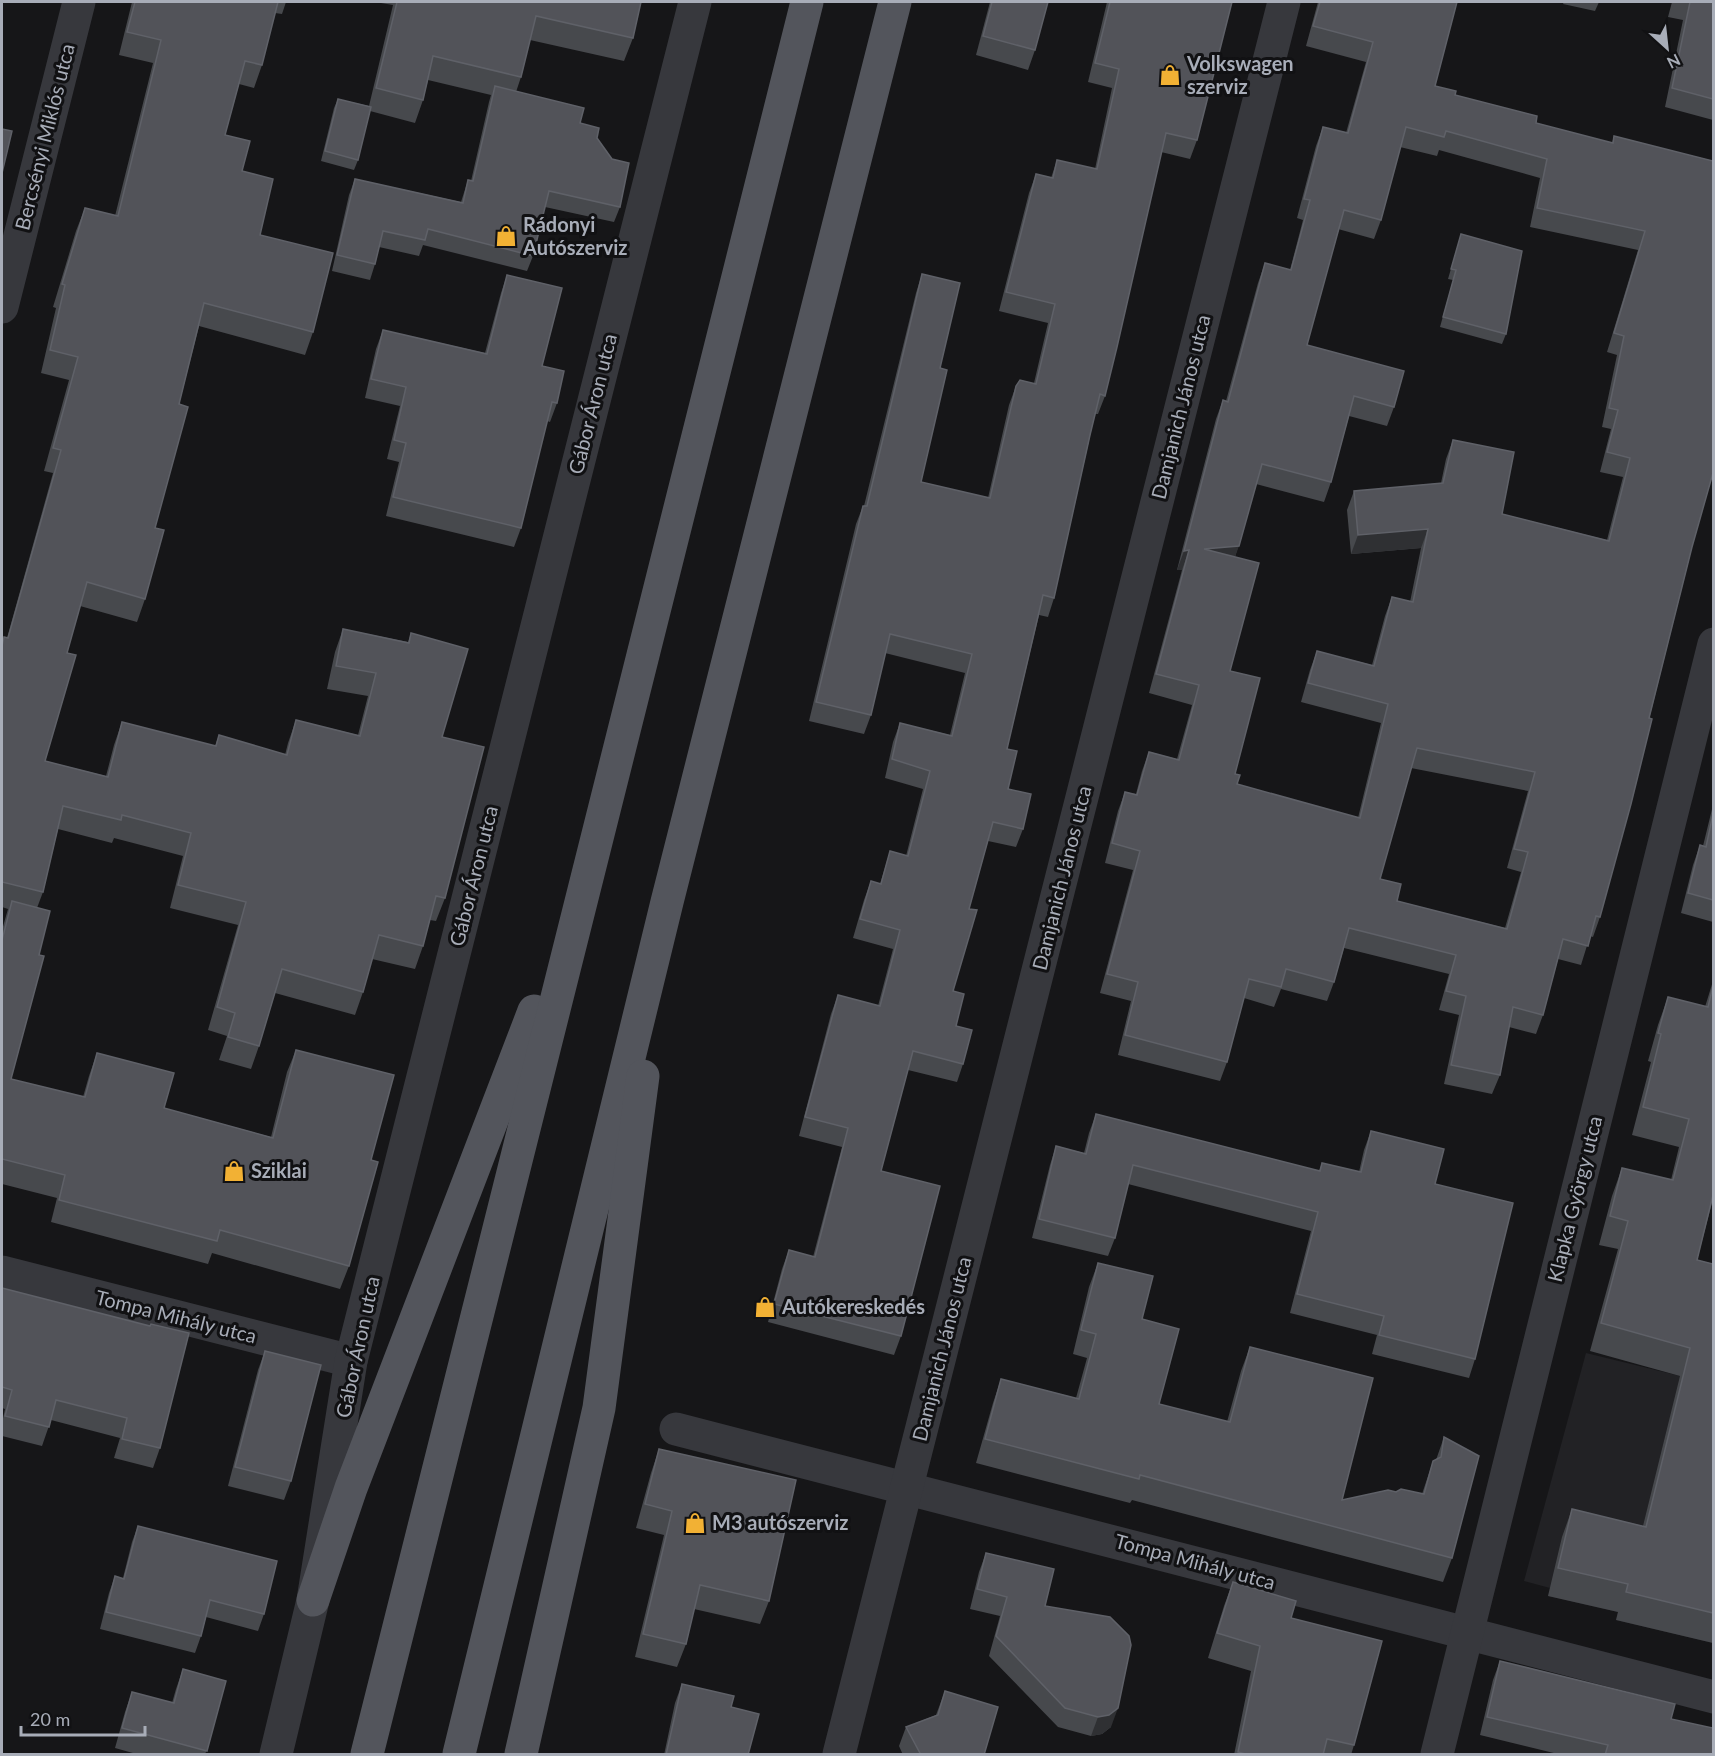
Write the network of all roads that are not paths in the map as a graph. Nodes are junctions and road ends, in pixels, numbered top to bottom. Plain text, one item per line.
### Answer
1 (80, 2) edge
2 (695, 2) edge
3 (807, 2) edge
4 (894, 2) edge
5 (1284, 2) edge
6 (2, 307) edge
7 (1713, 644) edge
8 (586, 874) junction
9 (667, 902) junction
10 (2, 1272) edge
11 (351, 1361) junction
12 (676, 1429) dead end
13 (907, 1487) junction
14 (313, 1600) junction
15 (1468, 1633) junction
16 (1713, 1697) edge
17 (276, 1755) edge
18 (367, 1755) edge
19 (459, 1755) edge
20 (521, 1755) edge
21 (838, 1755) edge
22 (1437, 1755) edge

1 - 6 street, Bercsényi Miklós utca
2 - 11 street, Gábor Áron utca
3 - 8 main road
4 - 9 main road
5 - 13 street, Damjanich János utca
7 - 15 street, Klapka György utca
8 - 14 main road
8 - 18 main road
9 - 19 main road
9 - 20 main road
10 - 11 street, Tompa Mihály utca
11 - 14 street, Gábor Áron utca
12 - 13 street, Tompa Mihály utca
13 - 15 street, Tompa Mihály utca
13 - 21 street, Damjanich János utca
14 - 17 street, Gábor Áron utca
15 - 16 street, Tompa Mihály utca
15 - 22 street, Klapka György utca

